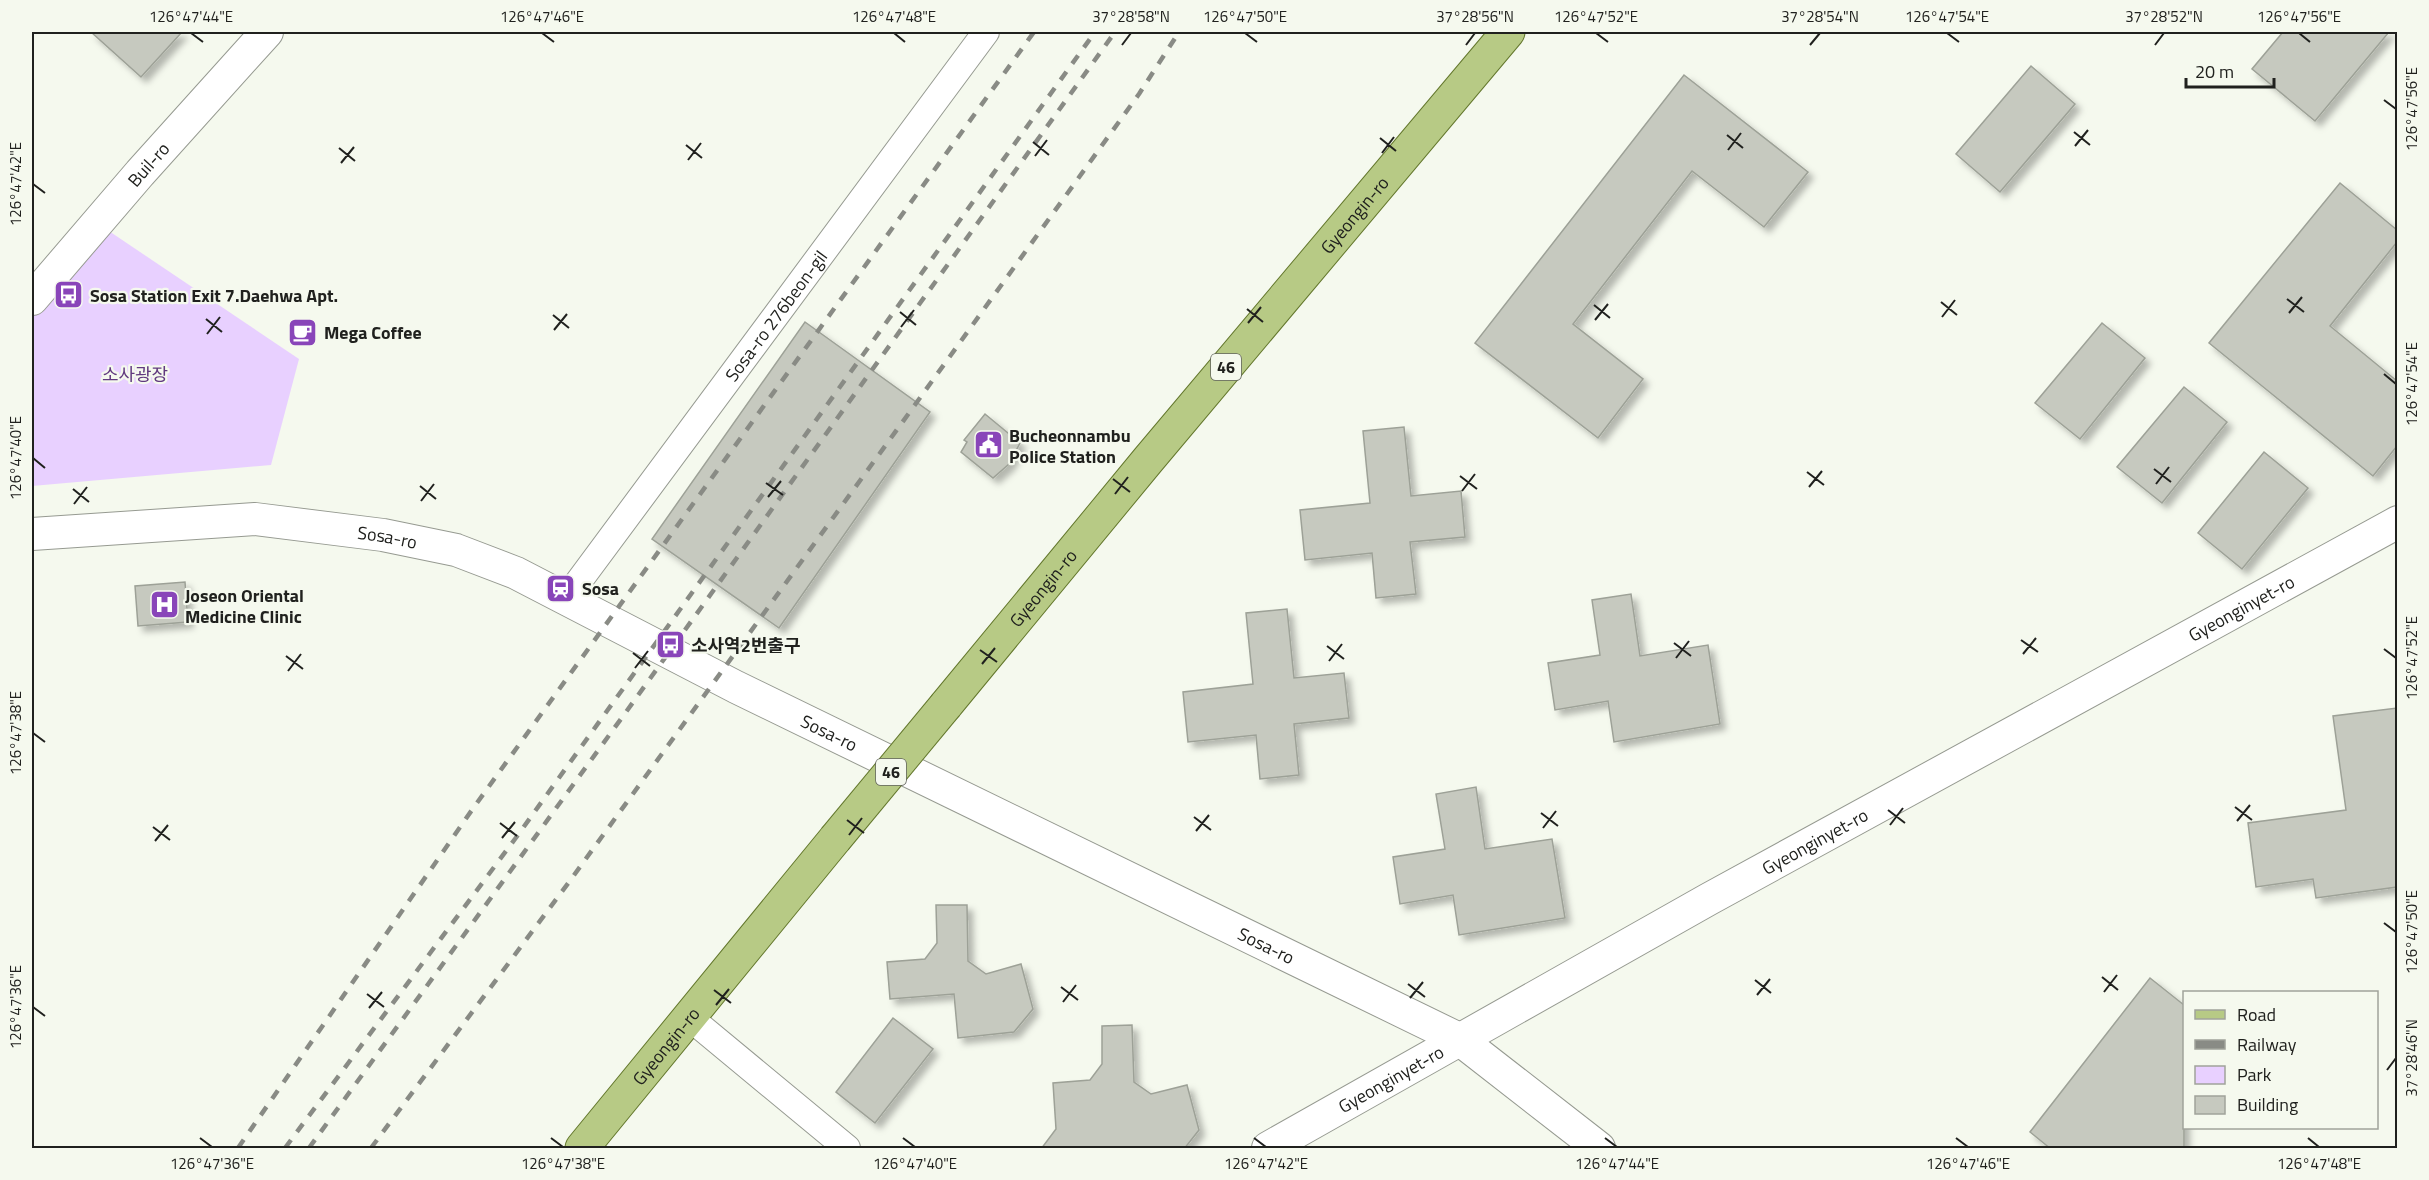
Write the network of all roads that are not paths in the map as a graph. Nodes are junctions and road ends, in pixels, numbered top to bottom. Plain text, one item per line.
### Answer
1 (267, 32) edge
2 (986, 32) edge
3 (1508, 32) edge
4 (32, 299) edge
5 (2397, 522) edge
6 (32, 534) edge
7 (565, 600) junction
8 (690, 1018) junction
9 (1459, 1039) junction
10 (582, 1149) edge
11 (847, 1149) edge
12 (1268, 1149) edge
13 (1599, 1149) edge

1 - 4 street, Buil-ro
2 - 7 street, Sosa-ro 276beon-gil
3 - 8 main road, Gyeongin-ro / 46, bridge
5 - 9 street, Gyeonginyet-ro
6 - 7 street, Sosa-ro
7 - 9 street, Sosa-ro
8 - 10 main road, Gyeongin-ro / 46
8 - 11 street
9 - 12 street, Gyeonginyet-ro
9 - 13 street, Sosa-ro

